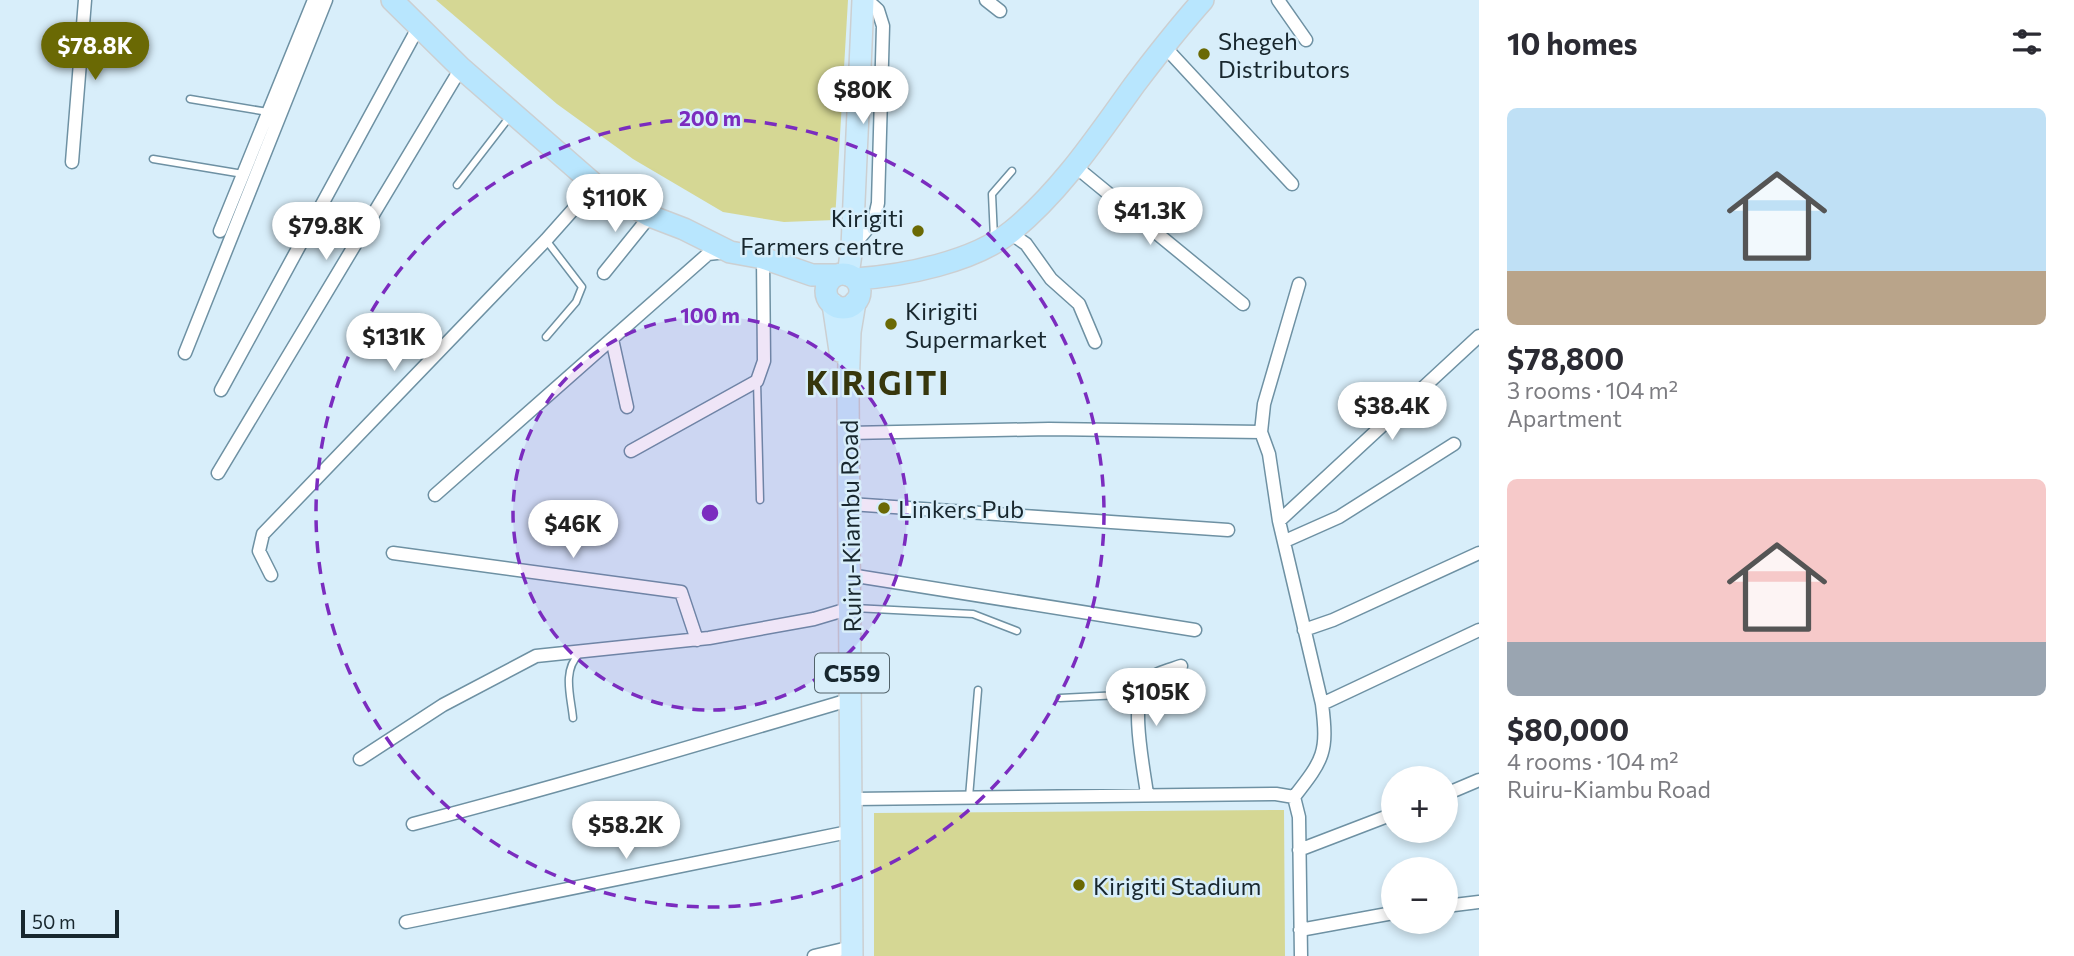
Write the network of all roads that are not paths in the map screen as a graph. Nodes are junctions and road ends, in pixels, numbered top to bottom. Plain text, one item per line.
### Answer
1 (85, 0) edge
2 (314, 0) edge
3 (326, 0) edge
4 (391, 0) edge
5 (865, 0) edge
6 (986, 0) edge
7 (1202, 0) edge
8 (1278, 0) edge
9 (1000, 11) dead end
10 (419, 26) junction
11 (1306, 40) dead end
12 (1164, 46) junction
13 (461, 68) junction
14 (880, 95) junction
15 (190, 99) dead end
16 (268, 112) junction
17 (856, 112) junction
18 (512, 113) junction
19 (153, 159) dead end
20 (72, 162) dead end
21 (1076, 167) junction
22 (1012, 171) dead end
23 (243, 174) junction
24 (1292, 184) dead end
25 (457, 185) dead end
26 (595, 185) junction
27 (650, 216) junction
28 (220, 231) dead end
29 (1002, 237) junction
30 (546, 240) junction
31 (853, 243) junction
32 (730, 252) junction
33 (768, 259) junction
34 (604, 273) dead end
35 (1299, 284) dead end
36 (850, 285) junction
37 (830, 301) junction
38 (1243, 304) dead end
39 (1479, 336) edge
40 (546, 337) dead end
41 (612, 339) junction
42 (1095, 341) dead end
43 (185, 353) dead end
44 (757, 381) junction
45 (221, 390) dead end
46 (848, 391) junction
47 (627, 407) dead end
48 (1261, 432) junction
49 (849, 433) junction
50 (1454, 444) dead end
51 (631, 451) dead end
52 (218, 473) dead end
53 (435, 495) dead end
54 (760, 500) dead end
55 (850, 504) junction
56 (1279, 521) junction
57 (1228, 530) dead end
58 (1285, 541) junction
59 (393, 553) dead end
60 (1479, 553) edge
61 (271, 575) dead end
62 (850, 575) junction
63 (851, 608) junction
64 (1195, 630) dead end
65 (1304, 630) junction
66 (1479, 630) edge
67 (1017, 631) dead end
68 (697, 640) junction
69 (580, 652) junction
70 (1181, 666) dead end
71 (978, 690) dead end
72 (1140, 694) junction
73 (1059, 698) dead end
74 (852, 699) junction
75 (1322, 704) junction
76 (573, 718) dead end
77 (360, 759) dead end
78 (1479, 780) edge
79 (1458, 789) edge
80 (1147, 794) junction
81 (969, 797) junction
82 (1294, 797) junction
83 (853, 799) junction
84 (1381, 819) edge
85 (413, 824) dead end
86 (853, 831) junction
87 (1300, 850) junction
88 (1479, 902) edge
89 (1458, 905) edge
90 (1381, 915) edge
91 (405, 922) dead end
92 (1300, 930) junction
93 (852, 951) edge
94 (814, 956) edge
95 (1301, 956) edge

1 - 20 street
2 - 16 street
3 - 43 street
4 - 10 highway
5 - 14 street
5 - 17 main road
6 - 9 street
7 - 12 highway
8 - 11 street
10 - 13 highway
10 - 45 street
12 - 21 highway
12 - 24 street
13 - 18 highway
13 - 52 street
14 - 17 street
14 - 31 street
15 - 16 lane
16 - 23 street
17 - 31 main road
18 - 25 lane
18 - 26 highway
19 - 23 lane
21 - 29 highway
21 - 38 street
22 - 29 lane
23 - 28 street
26 - 27 highway
26 - 30 street
27 - 32 highway
27 - 34 street
29 - 36 highway
29 - 42 street
30 - 40 lane
30 - 61 street
31 - 36 main road
32 - 33 highway
32 - 41 street
33 - 36 highway
33 - 37 highway
33 - 44 street
35 - 48 street
36 - 37 highway
36 - 37 highway
36 - 46 main road, C559
37 - 46 main road, C559
39 - 56 street
41 - 47 street
41 - 53 street
44 - 51 street
44 - 54 lane
46 - 49 main road, Ruiru-Kiambu Road / C559
48 - 49 street
48 - 56 street
49 - 55 main road, Ruiru-Kiambu Road / C559
50 - 58 street
55 - 57 street
55 - 62 main road, Ruiru-Kiambu Road / C559
56 - 58 street
58 - 65 street
59 - 68 street
60 - 65 street
62 - 63 main road, Ruiru-Kiambu Road / C559
62 - 64 street
63 - 67 lane
63 - 68 street
63 - 74 main road, Ruiru-Kiambu Road / C559
65 - 75 street
66 - 75 street
68 - 69 street
69 - 76 lane
69 - 77 street
70 - 72 street
71 - 81 lane
72 - 73 lane
72 - 80 street
74 - 83 main road, Ruiru-Kiambu Road / C559
74 - 85 street
75 - 82 street
78 - 79 street
80 - 81 street
80 - 82 street
81 - 83 street
82 - 87 street
83 - 86 main road, Ruiru-Kiambu Road / C559
84 - 87 street
86 - 91 street
86 - 93 main road, Ruiru-Kiambu Road / C559
87 - 92 street
88 - 89 street
90 - 92 street
92 - 95 street
93 - 94 street

